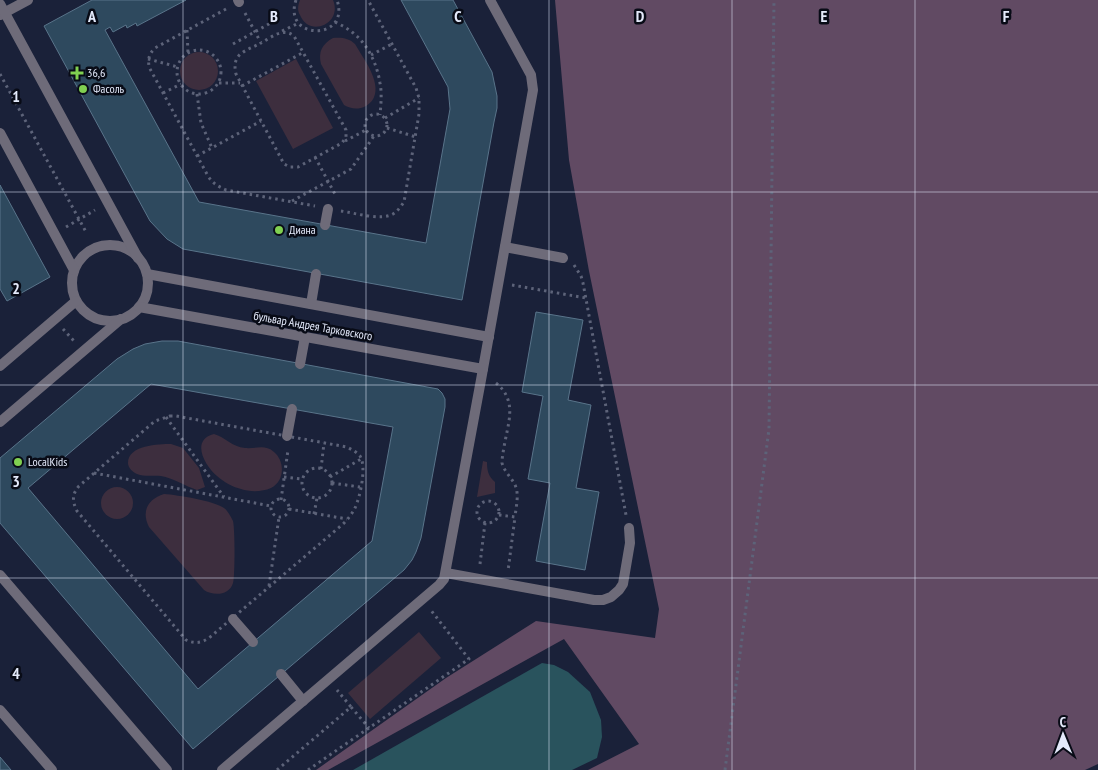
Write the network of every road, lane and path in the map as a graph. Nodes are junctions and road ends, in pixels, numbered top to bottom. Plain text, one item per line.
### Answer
1 (28, 0) edge
2 (296, 0) edge
3 (368, 0) edge
4 (490, 0) edge
5 (774, 0) edge
6 (239, 1) edge
7 (338, 1) edge
8 (2, 11) edge
9 (276, 20) dead end
10 (335, 22) junction
11 (299, 23) junction
12 (187, 30) junction
13 (255, 32) junction
14 (282, 32) junction
15 (261, 43) junction
16 (233, 44) dead end
17 (392, 44) junction
18 (304, 52) junction
19 (188, 53) junction
20 (372, 55) junction
21 (148, 59) junction
22 (178, 67) junction
23 (0, 74) edge
24 (219, 83) junction
25 (181, 84) junction
26 (241, 84) junction
27 (163, 93) junction
28 (197, 94) junction
29 (419, 98) junction
30 (380, 115) junction
31 (384, 118) junction
32 (261, 121) junction
33 (386, 128) junction
34 (366, 130) junction
35 (0, 133) edge
36 (374, 136) junction
37 (416, 137) junction
38 (342, 143) junction
39 (213, 148) junction
40 (197, 156) junction
41 (315, 158) junction
42 (328, 182) junction
43 (336, 196) dead end
44 (291, 202) junction
45 (108, 203) junction
46 (340, 204) dead end
47 (328, 208) junction
48 (344, 212) junction
49 (79, 219) junction
50 (325, 225) dead end
51 (86, 232) dead end
52 (54, 233) junction
53 (505, 247) junction
54 (138, 258) junction
55 (563, 258) joint
56 (74, 270) junction
57 (147, 274) junction
58 (316, 274) dead end
59 (499, 283) junction
60 (586, 298) junction
61 (76, 301) junction
62 (311, 304) junction
63 (139, 307) junction
64 (55, 319) junction
65 (122, 319) junction
66 (305, 337) junction
67 (489, 337) junction
68 (83, 352) junction
69 (300, 364) dead end
70 (0, 366) edge
71 (483, 369) junction
72 (481, 380) junction
73 (292, 409) dead end
74 (166, 417) junction
75 (0, 422) edge
76 (288, 437) junction
77 (324, 443) junction
78 (361, 458) junction
79 (321, 469) junction
80 (93, 473) junction
81 (284, 477) junction
82 (330, 477) junction
83 (302, 479) junction
84 (332, 483) junction
85 (360, 487) junction
86 (224, 497) junction
87 (317, 498) junction
88 (281, 500) junction
89 (271, 506) junction
90 (289, 509) junction
91 (314, 514) junction
92 (499, 515) junction
93 (279, 517) junction
94 (514, 517) junction
95 (348, 520) junction
96 (485, 523) junction
97 (629, 528) joint
98 (446, 573) junction
99 (0, 575) edge
100 (478, 579) junction
101 (506, 584) junction
102 (269, 587) junction
103 (422, 600) junction
104 (233, 618) junction
105 (253, 642) dead end
106 (280, 674) dead end
107 (328, 680) junction
108 (303, 701) junction
109 (351, 707) junction
110 (0, 710) edge
111 (369, 728) junction
112 (52, 770) edge
113 (167, 770) edge
114 (222, 770) edge
115 (277, 770) edge
116 (308, 770) edge
117 (725, 770) edge

1 - 8 street
2 - 11 path
3 - 17 path
4 - 53 street
5 - 117 path
6 - 12 path
6 - 13 path
7 - 10 path
8 - 45 street
9 - 13 path
10 - 11 path
10 - 20 path
11 - 14 path
12 - 19 path
12 - 21 path
13 - 15 path
13 - 16 path
14 - 15 path
14 - 18 path
15 - 26 path
17 - 20 path
17 - 29 path
18 - 26 path
18 - 38 path
19 - 22 path
19 - 24 path
20 - 30 path
21 - 22 path
21 - 27 path
22 - 25 path
23 - 49 path
24 - 26 path
24 - 28 path
25 - 27 path
25 - 28 path
26 - 32 path
27 - 40 path
28 - 39 path
29 - 31 path
29 - 37 path
30 - 31 path
30 - 34 path
31 - 33 path
32 - 39 path
32 - 41 path
33 - 36 path
33 - 37 path
34 - 36 path
34 - 38 path
35 - 52 street
36 - 42 path
37 - 48 path
38 - 41 path
39 - 40 path
40 - 44 path
41 - 42 path
42 - 43 path
42 - 44 path
44 - 47 path
45 - 49 path
45 - 54 street
46 - 48 path
47 - 48 path
47 - 50 street
49 - 51 path
49 - 52 path
52 - 56 street
53 - 55 street
53 - 59 street
54 - 56 street
54 - 57 street
55 - 60 path
56 - 61 street
57 - 62 street, бульвар Андрея Тарковского
57 - 63 street
58 - 62 street
59 - 60 path
59 - 67 street
60 - 97 path
61 - 64 street
61 - 65 street
62 - 67 street, бульвар Андрея Тарковского
63 - 65 street
63 - 66 street, бульвар Андрея Тарковского
64 - 68 path
64 - 70 street
65 - 68 street
66 - 69 street
66 - 71 street, бульвар Андрея Тарковского
67 - 71 street
68 - 75 street
71 - 72 street
72 - 94 path
72 - 98 street
73 - 76 street
74 - 76 path
74 - 80 path
74 - 86 path
76 - 77 path
76 - 81 path
77 - 78 path
77 - 79 path
78 - 82 path
78 - 85 path
79 - 82 path
79 - 83 path
80 - 86 path
80 - 104 path
81 - 83 path
81 - 88 path
82 - 84 path
83 - 87 path
84 - 85 path
84 - 87 path
85 - 95 path
86 - 89 path
87 - 91 path
88 - 89 path
88 - 90 path
89 - 93 path
90 - 91 path
90 - 93 path
91 - 95 path
92 - 94 path
92 - 96 path
92 - 96 path
93 - 102 path
94 - 101 path
95 - 102 path
96 - 100 path
97 - 101 street
98 - 100 street
98 - 103 street
99 - 113 street
100 - 101 street
102 - 104 path
103 - 107 street
103 - 111 path
104 - 105 street
106 - 108 street
107 - 108 street
107 - 109 path
108 - 114 street
109 - 111 path
109 - 115 path
110 - 112 street
111 - 116 path

